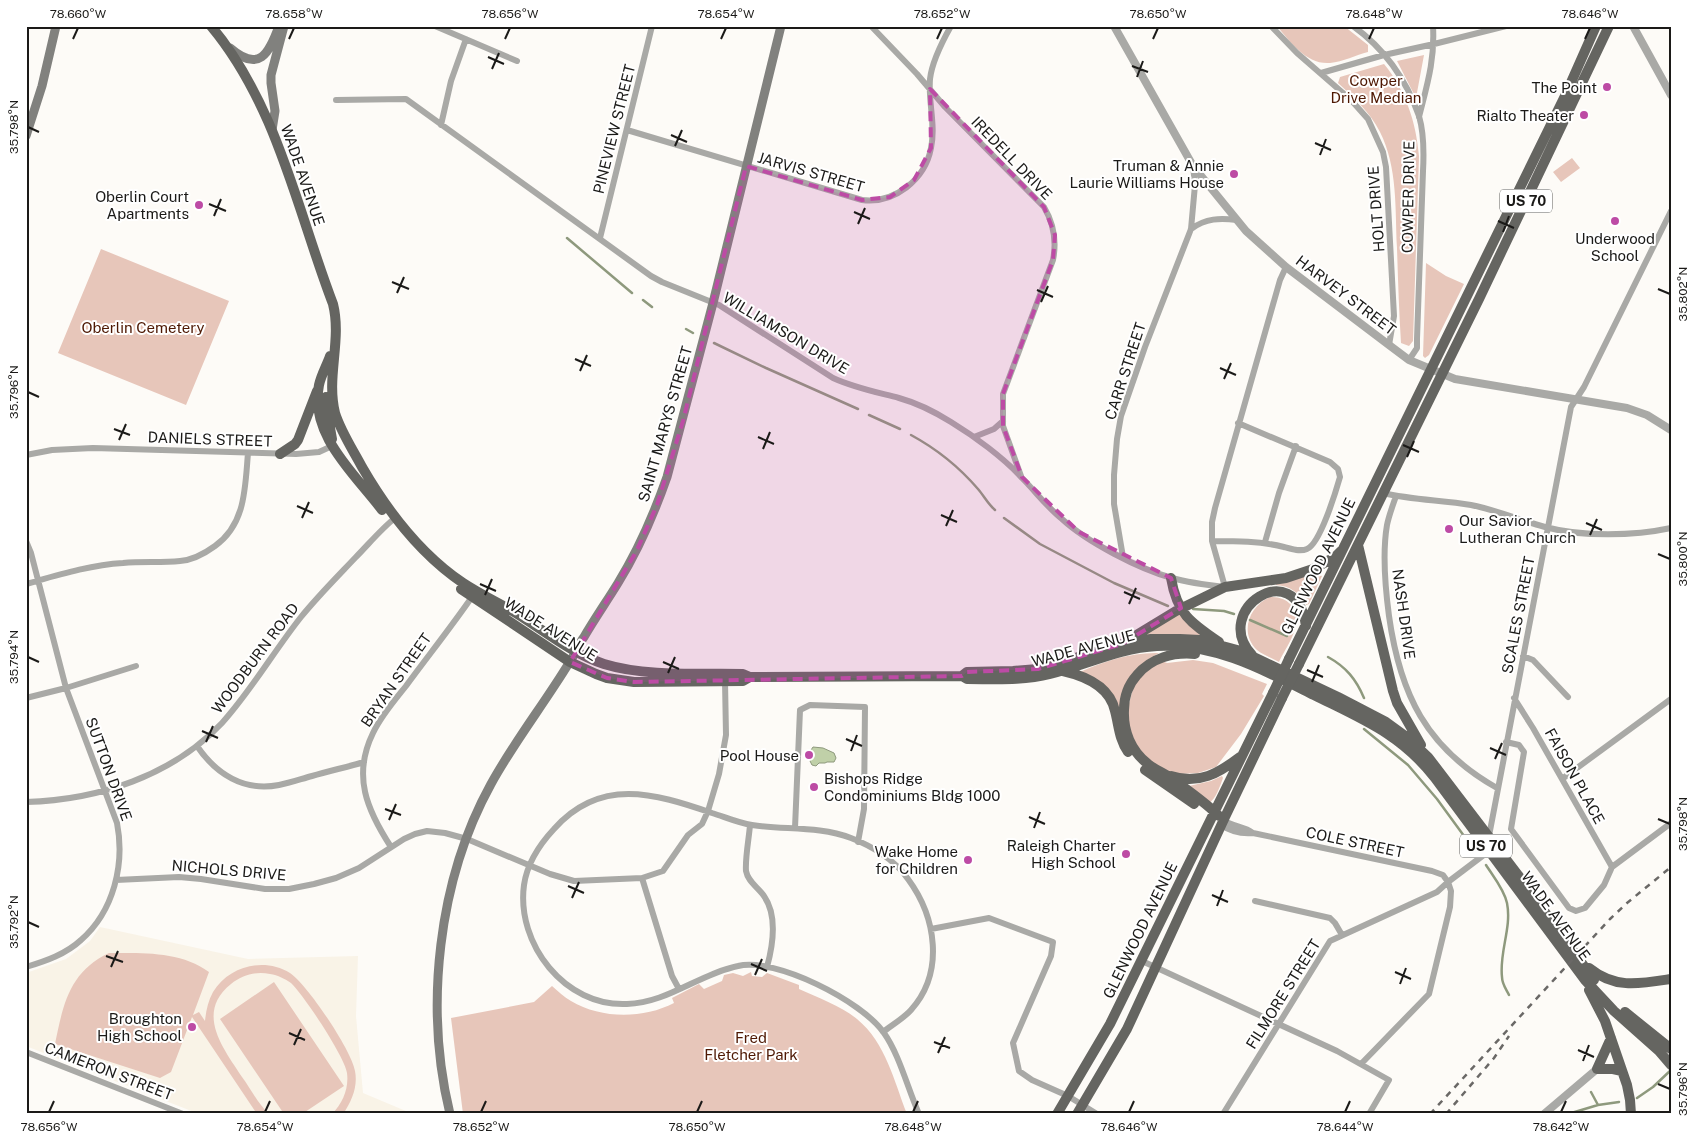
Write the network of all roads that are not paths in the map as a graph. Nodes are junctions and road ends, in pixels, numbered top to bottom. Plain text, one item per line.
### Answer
1 (56, 26) edge
2 (212, 26) edge
3 (279, 26) edge
4 (284, 26) edge
5 (435, 26) edge
6 (652, 26) edge
7 (781, 26) edge
8 (872, 26) edge
9 (951, 26) edge
10 (1114, 26) edge
11 (1271, 26) edge
12 (1353, 26) edge
13 (1433, 26) edge
14 (1506, 26) edge
15 (1596, 26) edge
16 (1609, 26) edge
17 (1632, 26) edge
18 (466, 39) junction
19 (1434, 44) junction
20 (228, 46) junction
21 (1384, 55) junction
22 (517, 60) dead end
23 (1321, 73) junction
24 (930, 89) junction
25 (1671, 95) edge
26 (336, 100) dead end
27 (1419, 117) junction
28 (441, 125) junction
29 (272, 130) junction
30 (627, 130) junction
31 (26, 136) edge
32 (746, 166) junction
33 (1193, 166) junction
34 (1671, 211) edge
35 (1237, 220) junction
36 (1191, 229) junction
37 (600, 238) junction
38 (1286, 267) junction
39 (713, 303) junction
40 (334, 345) junction
41 (1389, 346) junction
42 (1409, 360) junction
43 (1430, 370) junction
44 (1441, 375) junction
45 (332, 378) junction
46 (319, 385) junction
47 (1575, 399) junction
48 (1003, 421) junction
49 (1238, 423) junction
50 (1671, 430) edge
51 (974, 437) junction
52 (332, 446) junction
53 (1296, 446) junction
54 (248, 453) junction
55 (280, 454) junction
56 (26, 455) edge
57 (368, 477) junction
58 (1022, 477) junction
59 (1383, 493) junction
60 (1396, 496) junction
61 (393, 520) junction
62 (1547, 528) junction
63 (1671, 528) edge
64 (26, 541) edge
65 (1212, 541) junction
66 (1266, 542) junction
67 (1358, 545) junction
68 (1344, 549) junction
69 (1123, 557) junction
70 (1313, 569) junction
71 (1330, 576) junction
72 (1171, 578) junction
73 (38, 581) junction
74 (1340, 582) junction
75 (26, 584) edge
76 (1225, 588) junction
77 (1282, 592) junction
78 (474, 594) junction
79 (1181, 608) junction
80 (1306, 626) junction
81 (1122, 644) junction
82 (1226, 646) junction
83 (1210, 651) junction
84 (576, 652) junction
85 (1253, 656) junction
86 (1523, 656) junction
87 (570, 662) junction
88 (136, 666) dead end
89 (1062, 671) junction
90 (962, 676) junction
91 (750, 677) junction
92 (725, 682) junction
93 (66, 688) junction
94 (1568, 697) dead end
95 (26, 698) edge
96 (1514, 698) junction
97 (1671, 699) edge
98 (1506, 742) junction
99 (197, 746) junction
100 (1241, 756) junction
101 (1428, 757) junction
102 (364, 762) junction
103 (1166, 775) junction
104 (1562, 779) junction
105 (1497, 788) junction
106 (104, 790) junction
107 (26, 802) edge
108 (708, 811) junction
109 (1213, 814) junction
110 (1222, 822) junction
111 (1671, 824) edge
112 (750, 825) junction
113 (795, 828) junction
114 (1489, 838) junction
115 (467, 839) junction
116 (858, 842) junction
117 (391, 847) junction
118 (1489, 851) junction
119 (529, 865) junction
120 (1612, 867) junction
121 (642, 878) junction
122 (116, 880) junction
123 (1448, 882) junction
124 (1255, 901) dead end
125 (931, 929) junction
126 (1342, 935) junction
127 (1142, 961) junction
128 (1582, 962) junction
129 (767, 967) junction
130 (1156, 967) junction
131 (26, 968) edge
132 (1671, 979) edge
133 (1585, 980) junction
134 (679, 989) junction
135 (1278, 1023) junction
136 (883, 1032) junction
137 (1611, 1038) junction
138 (1670, 1048) edge
139 (26, 1052) edge
140 (1361, 1064) junction
141 (1671, 1065) edge
142 (1597, 1069) junction
143 (1622, 1071) junction
144 (1068, 1096) junction
145 (1079, 1109) edge
146 (183, 1114) edge
147 (450, 1114) edge
148 (919, 1114) edge
149 (1057, 1114) edge
150 (1097, 1114) edge
151 (1223, 1114) edge
152 (1369, 1114) edge
153 (1544, 1114) edge
154 (1630, 1114) edge

1 - 31 main road
2 - 20 main road, WADE AVENUE
3 - 20 main road
4 - 29 main road
5 - 18 street
6 - 30 street, PINEVIEW STREET
7 - 32 main road, SAINT MARYS STREET
8 - 24 street, IREDELL DRIVE
9 - 24 street, JARVIS STREET
10 - 33 street, HARVEY STREET
11 - 23 street, HOLT DRIVE
12 - 21 street, COWPER DRIVE
13 - 19 street
14 - 19 street
15 - 43 main road, GLENWOOD AVENUE / US 70
16 - 44 main road, GLENWOOD AVENUE / US 70
17 - 25 street
18 - 22 street
18 - 28 street
19 - 21 street
19 - 27 street
20 - 29 main road, WADE AVENUE
21 - 23 street
21 - 27 street, COWPER DRIVE
23 - 41 street, HOLT DRIVE
24 - 32 street, JARVIS STREET
24 - 48 street, IREDELL DRIVE
26 - 28 street, WILLIAMSON DRIVE
27 - 42 street, COWPER DRIVE
28 - 37 street, WILLIAMSON DRIVE
29 - 40 main road, WADE AVENUE
30 - 32 street, JARVIS STREET
30 - 37 street, PINEVIEW STREET
32 - 39 main road, SAINT MARYS STREET
33 - 35 street, HARVEY STREET
33 - 36 street, CARR STREET
34 - 47 street, SCALES STREET
35 - 36 street
35 - 38 street, HARVEY STREET
36 - 69 street, CARR STREET
37 - 39 street, WILLIAMSON DRIVE
38 - 41 street, HARVEY STREET
38 - 49 street
39 - 51 street, WILLIAMSON DRIVE
39 - 84 main road, SAINT MARYS STREET
40 - 45 main road, WADE AVENUE
40 - 46 main road, WADE AVENUE
41 - 42 street, HARVEY STREET
42 - 43 street, HARVEY STREET
43 - 44 street, HARVEY STREET
43 - 68 main road, GLENWOOD AVENUE / US 70
44 - 47 street, HARVEY STREET
44 - 59 main road, GLENWOOD AVENUE / US 70
45 - 52 main road
45 - 57 main road, WADE AVENUE
46 - 52 main road, WADE AVENUE
46 - 55 main road
47 - 50 street, HARVEY STREET
47 - 62 street, SCALES STREET
48 - 51 street
48 - 58 street, IREDELL DRIVE
49 - 53 street
49 - 65 street
51 - 58 street, WILLIAMSON DRIVE
52 - 55 street, DANIELS STREET
52 - 57 main road
52 - 61 main road, WADE AVENUE
53 - 66 street
53 - 66 street
54 - 55 street, DANIELS STREET
54 - 56 street, DANIELS STREET
54 - 73 street
57 - 61 main road, WADE AVENUE
58 - 69 street, WILLIAMSON DRIVE
59 - 60 street
59 - 67 main road, GLENWOOD AVENUE / US 70
60 - 62 street
60 - 105 street, NASH DRIVE
61 - 78 main road, WADE AVENUE
61 - 99 street, WOODBURN ROAD
62 - 63 street
62 - 86 street, SCALES STREET
64 - 73 street, SUTTON DRIVE
65 - 66 street
65 - 76 street
67 - 74 main road, GLENWOOD AVENUE
67 - 101 main road, US 70
68 - 70 main road
68 - 71 main road, GLENWOOD AVENUE / US 70
69 - 72 street, WILLIAMSON DRIVE
70 - 71 main road
70 - 76 main road
71 - 74 main road
71 - 80 main road, GLENWOOD AVENUE / US 70
72 - 76 street, WILLIAMSON DRIVE
72 - 79 main road
73 - 75 street
73 - 93 street, SUTTON DRIVE
74 - 110 main road, GLENWOOD AVENUE, bridge
76 - 77 main road
76 - 79 main road
77 - 80 main road
77 - 85 main road
78 - 84 main road, WADE AVENUE
78 - 87 main road, WADE AVENUE
78 - 102 street, BRYAN STREET
79 - 81 main road
79 - 82 main road
80 - 100 main road, GLENWOOD AVENUE / US 70, bridge
81 - 82 main road, WADE AVENUE
81 - 90 main road, WADE AVENUE
82 - 85 main road, WADE AVENUE
83 - 89 main road, WADE AVENUE
83 - 103 main road, US 70
83 - 118 main road, WADE AVENUE / US 70
84 - 87 main road, SAINT MARYS STREET
84 - 91 main road, WADE AVENUE
85 - 101 main road, WADE AVENUE
86 - 94 street
86 - 96 street, SCALES STREET
87 - 92 main road, WADE AVENUE
87 - 115 main road, SAINT MARYS STREET
88 - 93 street
89 - 90 main road, WADE AVENUE
89 - 109 main road
90 - 91 main road, WADE AVENUE
91 - 92 main road, WADE AVENUE
92 - 108 street, NICHOLS DRIVE
93 - 95 street
93 - 106 street, SUTTON DRIVE
96 - 98 street, SCALES STREET
96 - 104 street, FAISON PLACE
97 - 104 street
98 - 105 street, SCALES STREET
98 - 120 street
99 - 102 street
99 - 106 street, WOODBURN ROAD
100 - 103 main road, US 70
100 - 109 main road, GLENWOOD AVENUE
101 - 114 main road, WADE AVENUE / US 70
102 - 117 street, BRYAN STREET
103 - 109 main road
104 - 120 street, FAISON PLACE
105 - 114 street, SCALES STREET
106 - 107 street, WOODBURN ROAD
106 - 122 street, SUTTON DRIVE
108 - 112 street
108 - 119 street
108 - 121 street, NICHOLS DRIVE
109 - 110 main road
109 - 127 main road, GLENWOOD AVENUE
110 - 123 street, COLE STREET
110 - 130 main road, GLENWOOD AVENUE
111 - 120 street
112 - 113 street
112 - 129 street
113 - 116 street
113 - 116 street
114 - 128 main road, WADE AVENUE / US 70
115 - 117 street, NICHOLS DRIVE
115 - 119 street, NICHOLS DRIVE
115 - 147 main road, SAINT MARYS STREET
116 - 125 street
117 - 122 street, NICHOLS DRIVE
118 - 123 street, FILMORE STREET
118 - 133 main road, WADE AVENUE / US 70
119 - 121 street, NICHOLS DRIVE
119 - 134 street
121 - 134 street
122 - 131 street, SUTTON DRIVE
123 - 126 street, FILMORE STREET
123 - 140 street
124 - 126 street
125 - 136 street
125 - 144 street
126 - 135 street, FILMORE STREET
127 - 130 street
127 - 144 main road, GLENWOOD AVENUE
128 - 132 main road
128 - 138 main road, US 70
129 - 134 street
129 - 136 street
130 - 135 street
130 - 145 main road, GLENWOOD AVENUE
133 - 137 main road, US 70
133 - 141 main road
135 - 140 street
135 - 151 street, FILMORE STREET
136 - 148 street
137 - 142 main road
137 - 143 main road, US 70
139 - 146 street, CAMERON STREET
140 - 152 street
142 - 143 main road
142 - 153 street
143 - 154 main road, US 70
144 - 145 street
144 - 149 main road, GLENWOOD AVENUE
145 - 150 street

